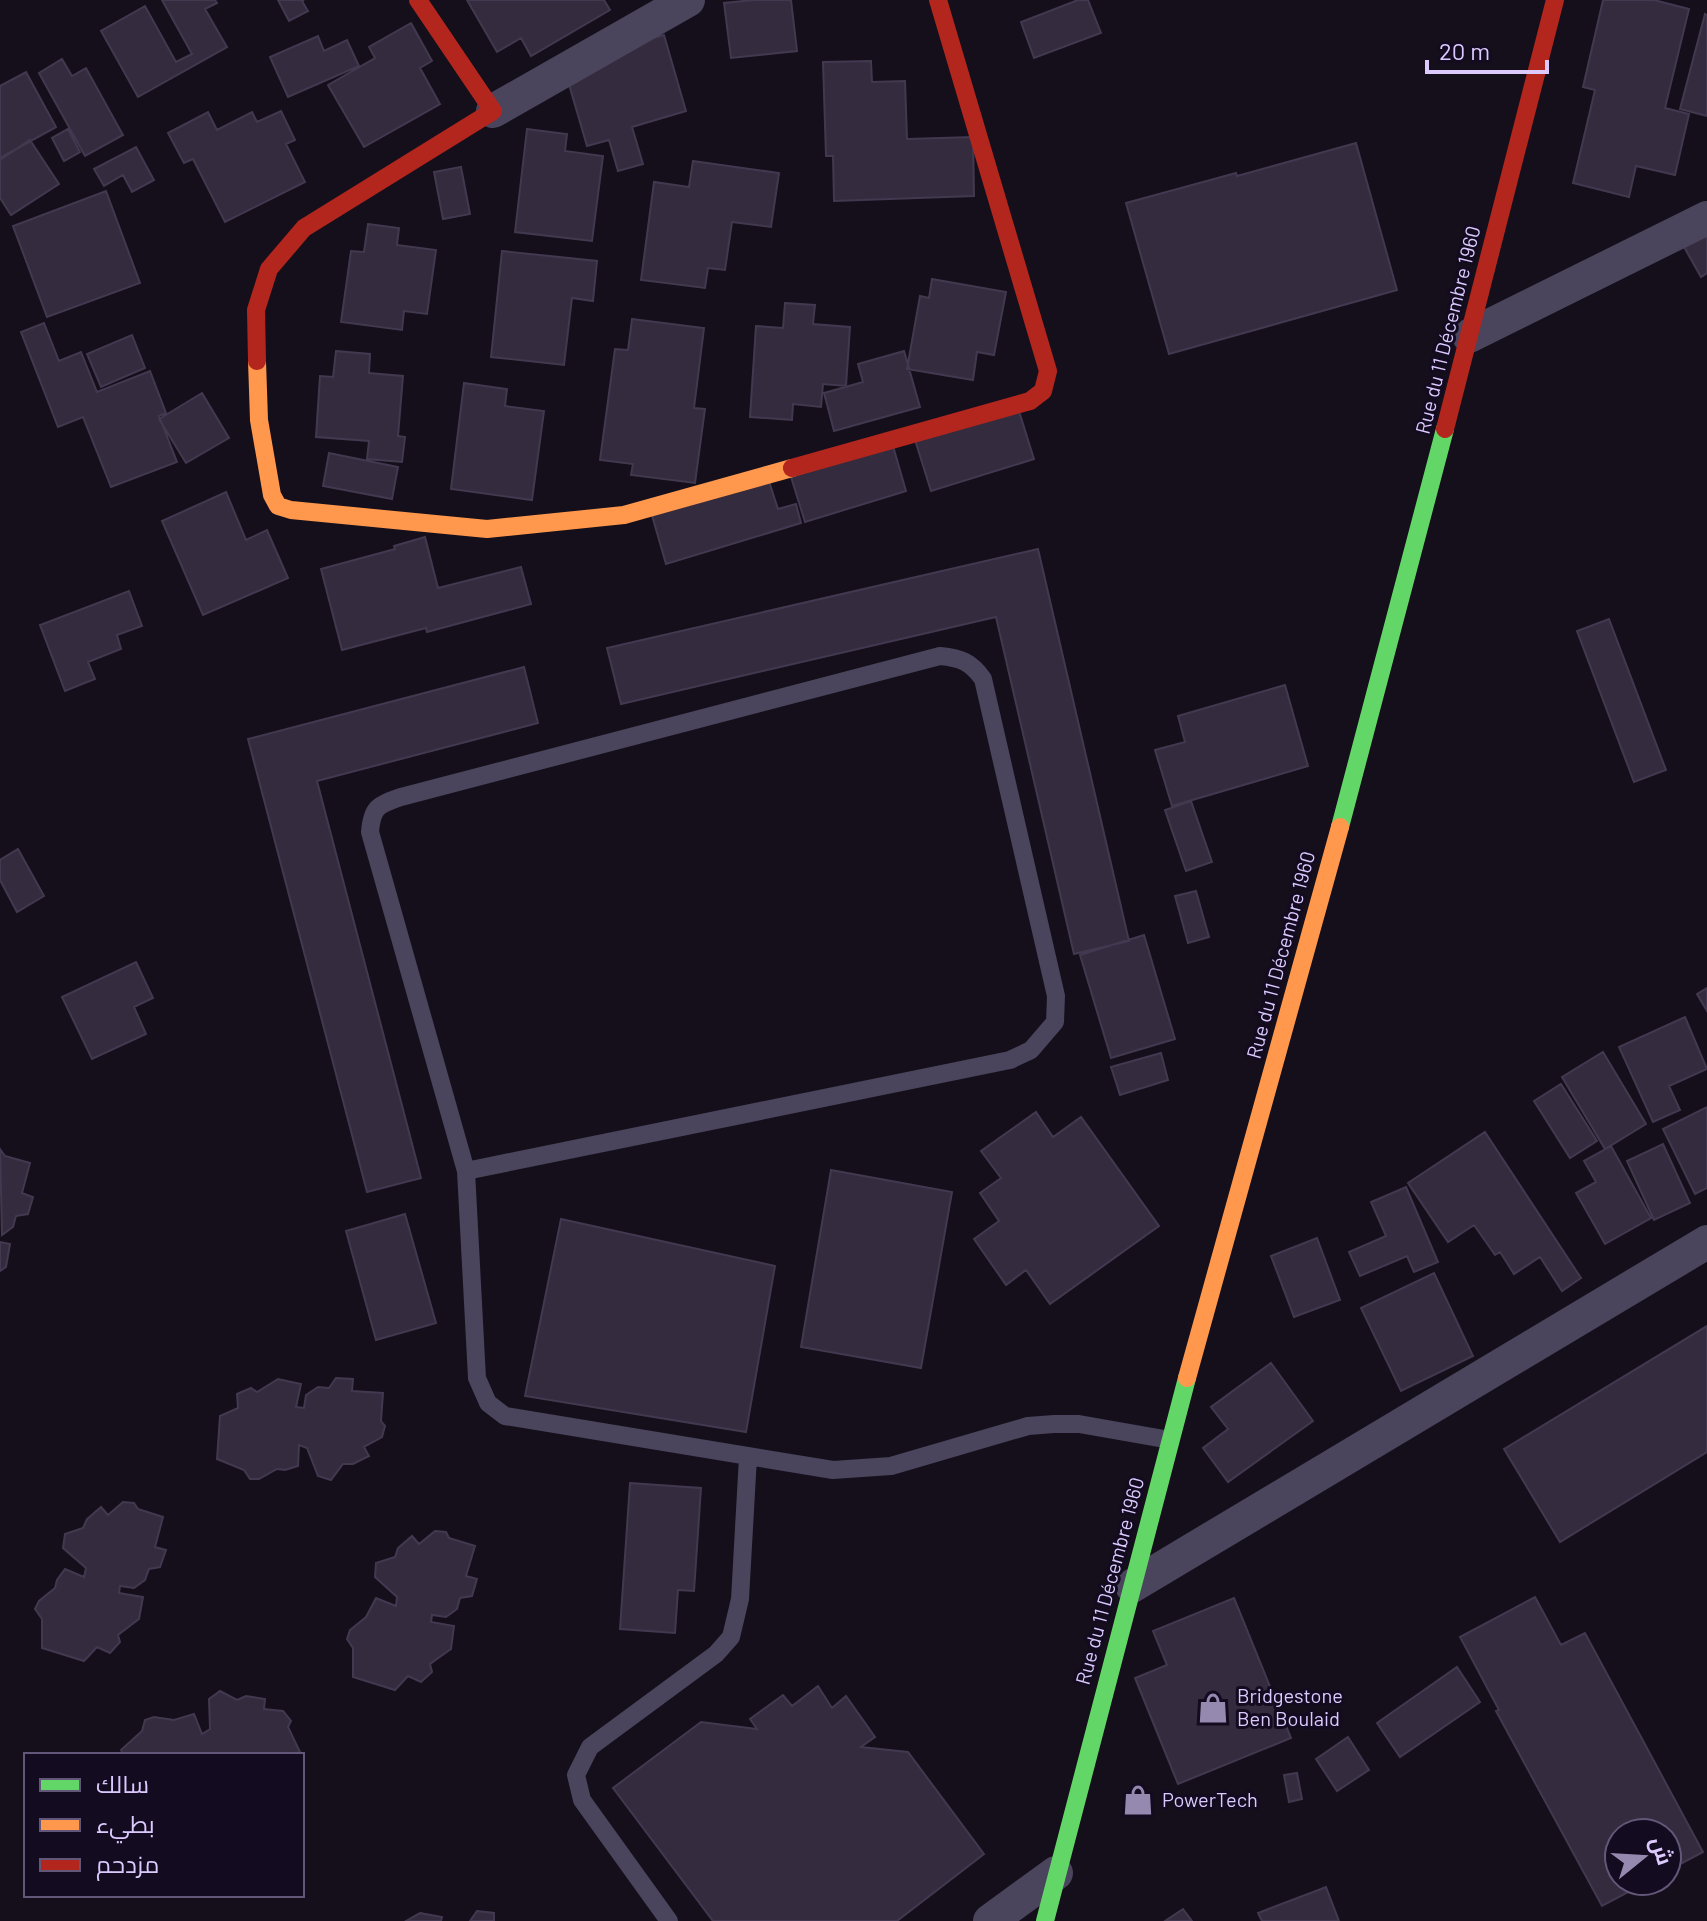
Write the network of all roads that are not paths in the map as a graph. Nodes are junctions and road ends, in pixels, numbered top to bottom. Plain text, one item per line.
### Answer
1 (418, 0) edge
2 (688, 0) edge
3 (938, 0) edge
4 (1555, 0) edge
5 (493, 111) junction
6 (1707, 218) edge
7 (1469, 336) junction
8 (466, 1171) junction
9 (1707, 1242) edge
10 (1170, 1440) junction
11 (748, 1457) junction
12 (1132, 1586) junction
13 (1056, 1873) junction
14 (669, 1921) edge
15 (990, 1921) edge
16 (1045, 1921) edge

1 - 5 main road
2 - 5 street
3 - 5 main road
4 - 7 main road, Rue du 11 Décembre 1960
6 - 7 street
7 - 10 main road, Rue du 11 Décembre 1960
8 - 8 lane
8 - 11 lane
9 - 12 street
10 - 11 lane
10 - 12 main road, Rue du 11 Décembre 1960
11 - 14 lane
12 - 13 main road, Rue du 11 Décembre 1960
13 - 15 street
13 - 16 main road, Rue du 11 Décembre 1960

